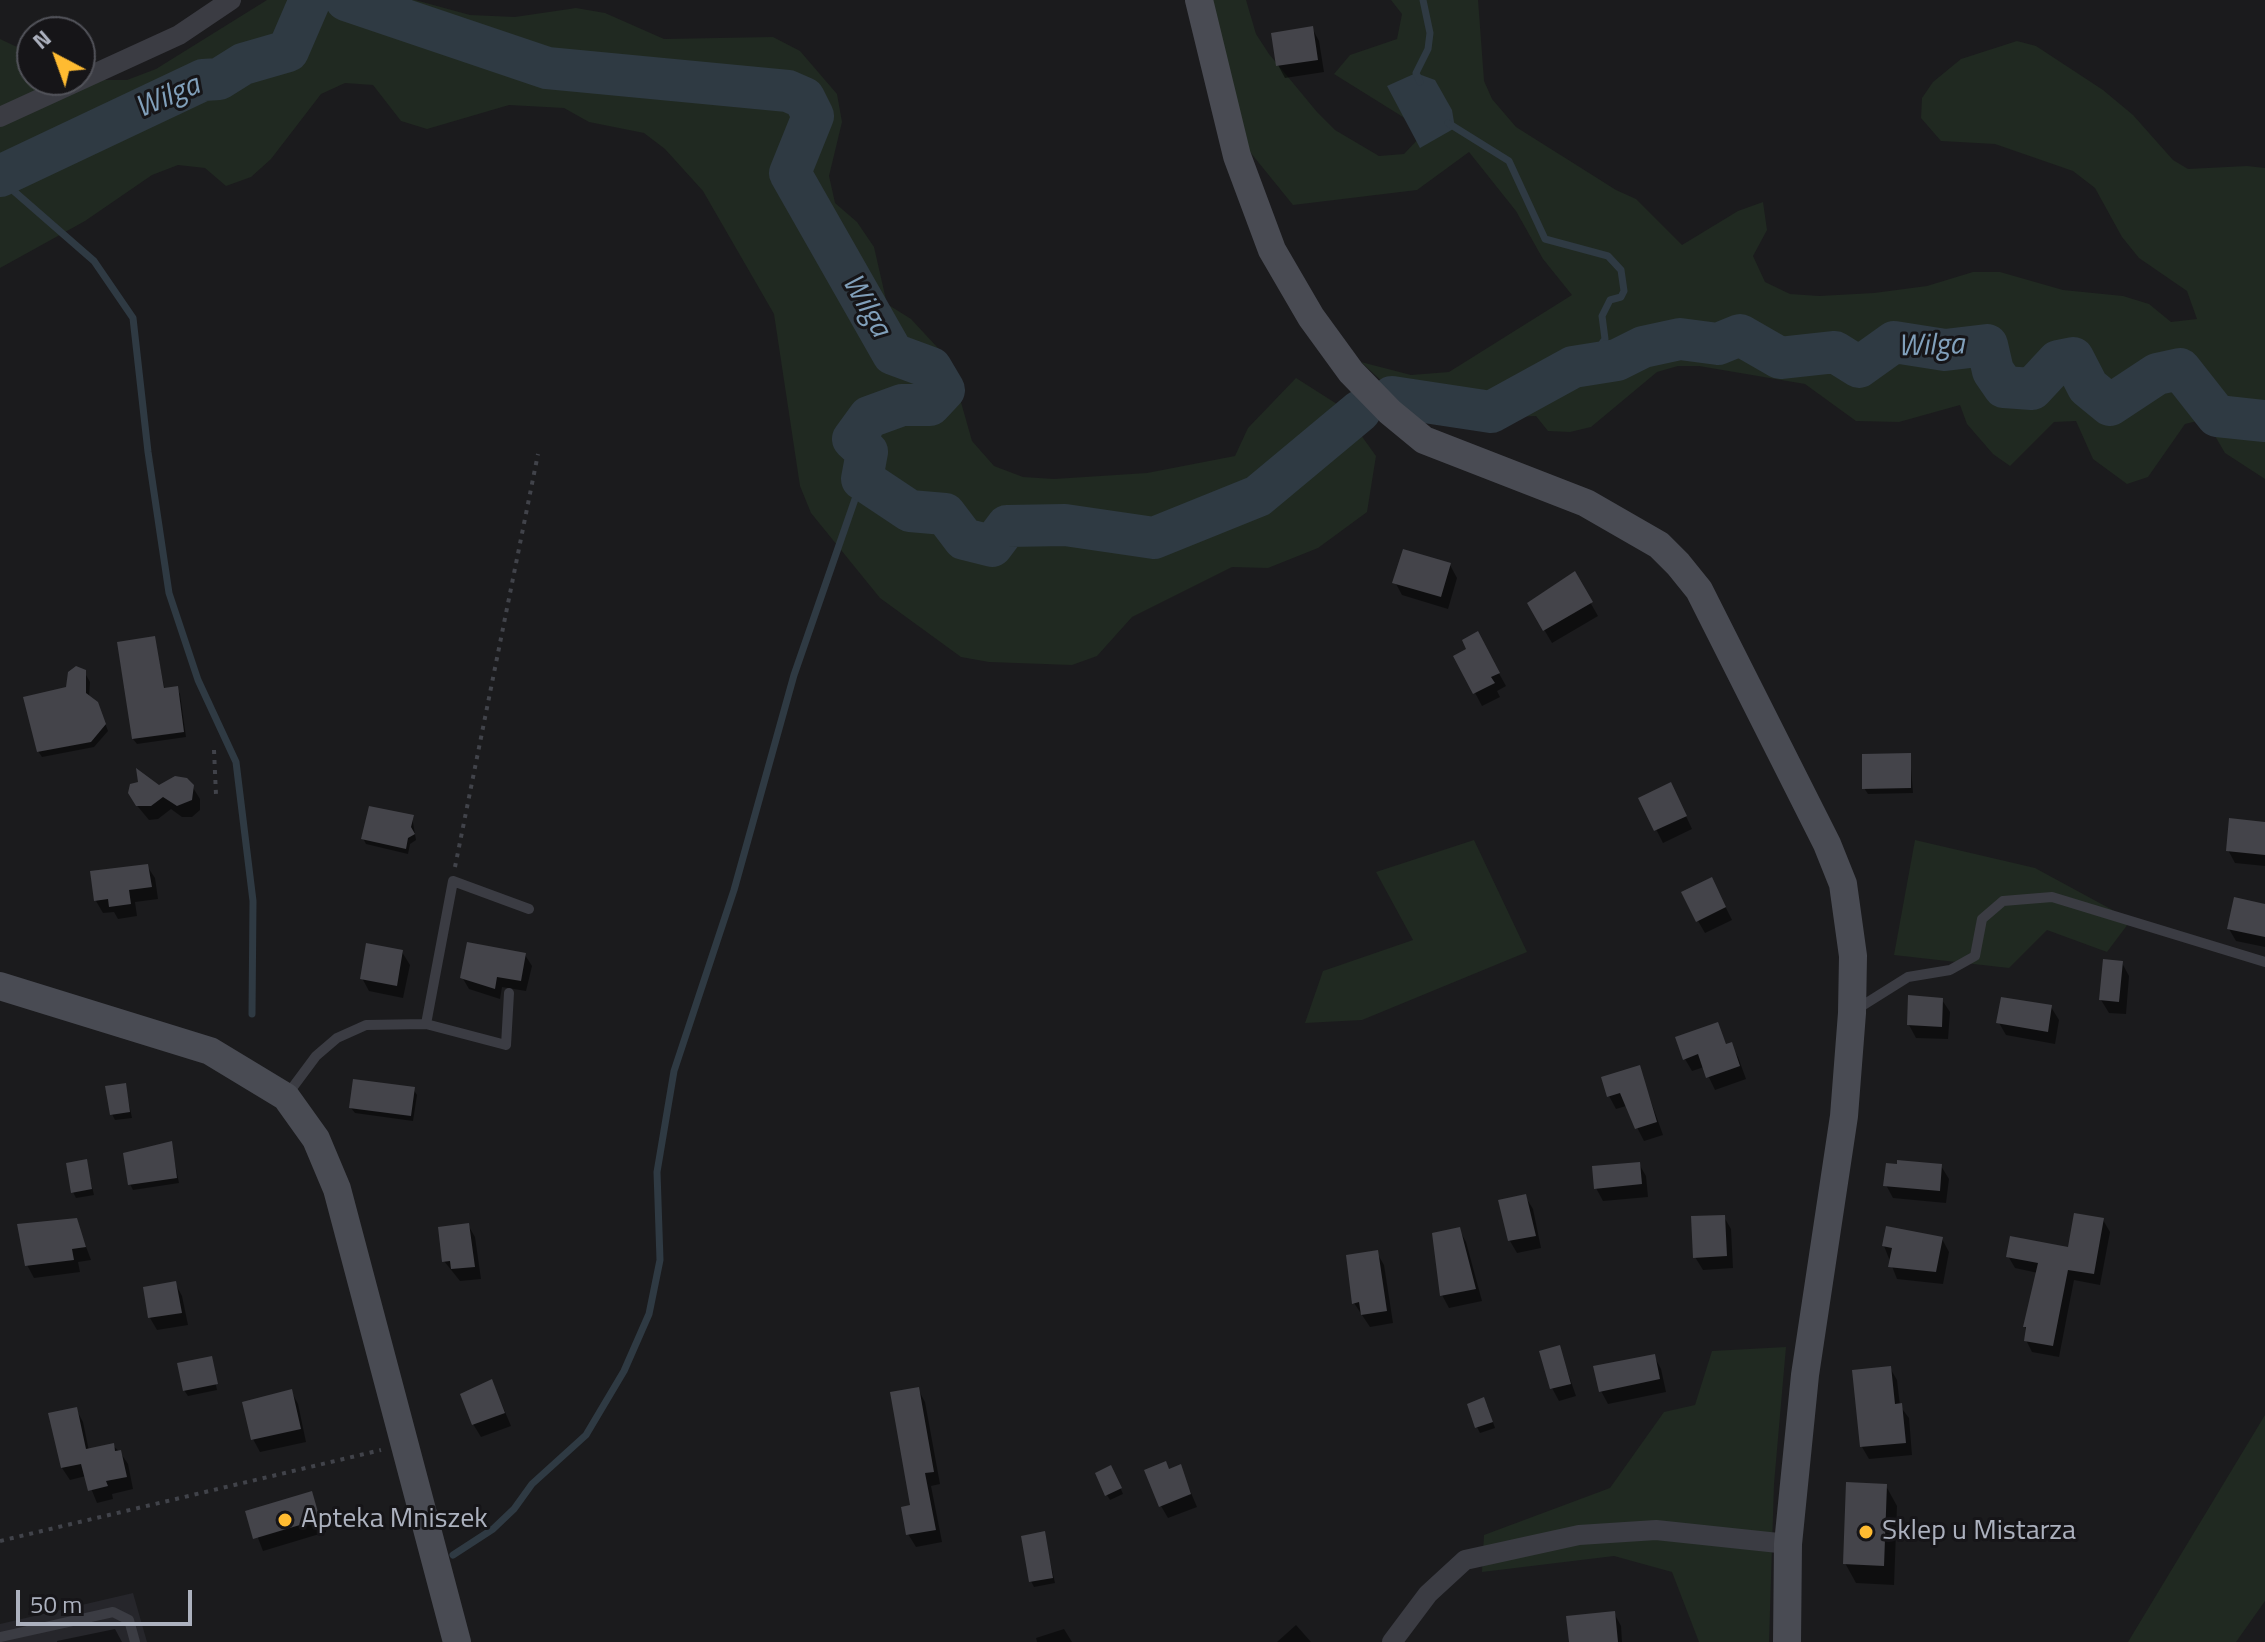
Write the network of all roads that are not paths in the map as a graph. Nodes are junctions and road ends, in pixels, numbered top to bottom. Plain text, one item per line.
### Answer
1 (231, 0) edge
2 (1199, 0) edge
3 (0, 117) edge
4 (529, 909) dead end
5 (2265, 962) edge
6 (0, 986) edge
7 (509, 993) dead end
8 (1852, 1013) junction
9 (426, 1024) junction
10 (286, 1097) junction
11 (1788, 1544) junction
12 (0, 1637) edge
13 (135, 1642) edge
14 (457, 1642) edge
15 (1392, 1642) edge
16 (1787, 1642) edge

1 - 3 street
2 - 8 street
4 - 9 lane
5 - 8 lane
6 - 10 street
7 - 9 lane
8 - 11 street
9 - 10 lane
10 - 14 street
11 - 15 street
11 - 16 street
12 - 13 lane

